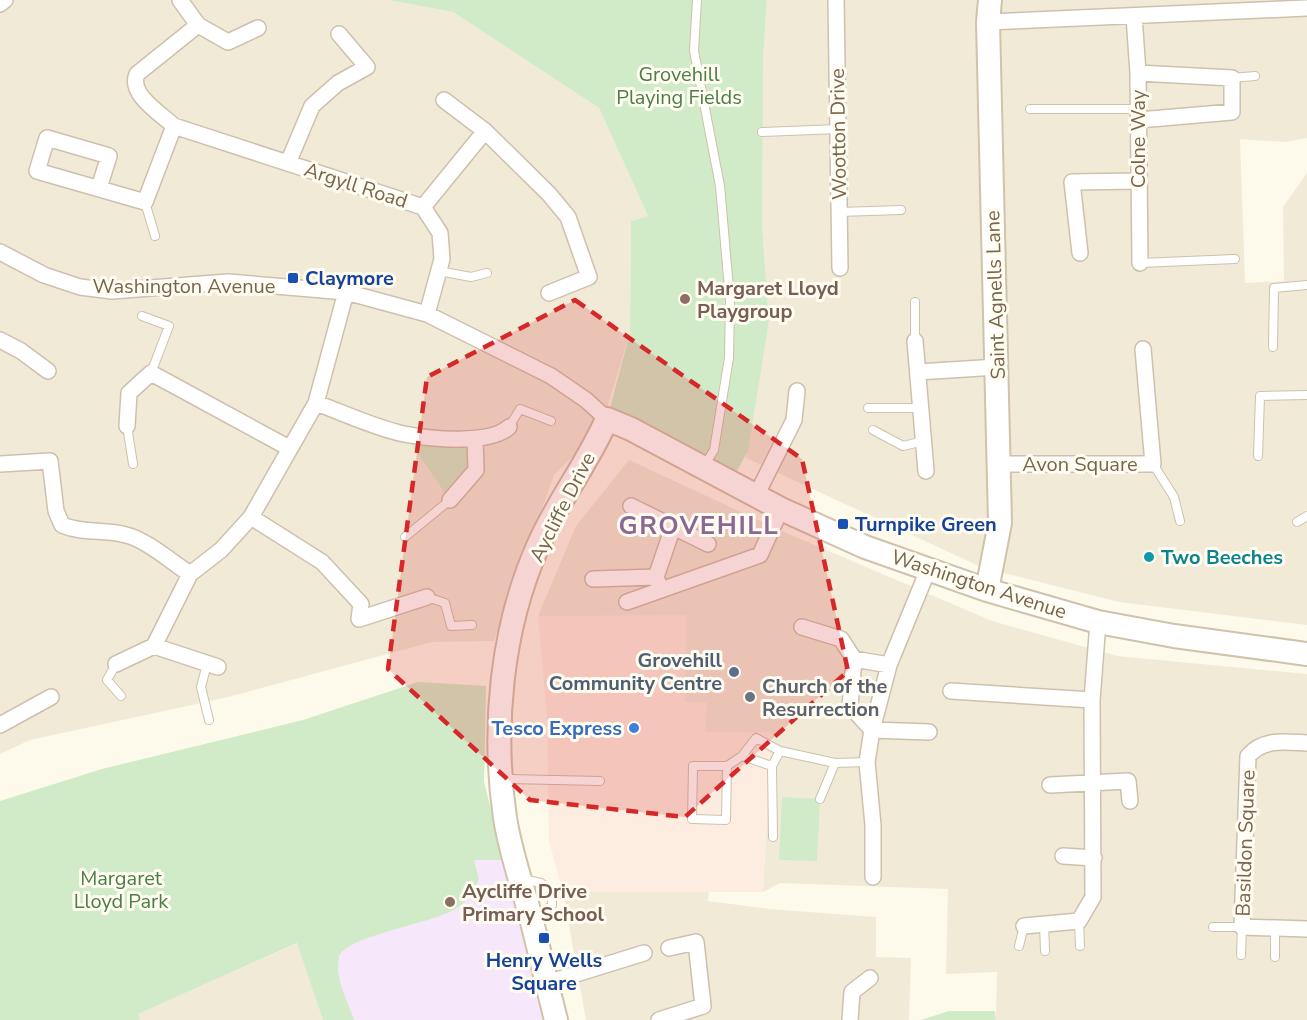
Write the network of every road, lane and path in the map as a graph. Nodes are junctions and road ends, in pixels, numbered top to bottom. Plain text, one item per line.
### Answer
1 (5, 0) edge
2 (180, 0) edge
3 (697, 0) edge
4 (836, 0) edge
5 (0, 4) edge
6 (1307, 8) edge
7 (989, 11) edge
8 (1134, 16) junction
9 (198, 25) junction
10 (258, 28) dead end
11 (339, 34) dead end
12 (1138, 73) junction
13 (1255, 76) dead end
14 (1232, 78) junction
15 (444, 100) dead end
16 (1030, 109) dead end
17 (1139, 114) junction
18 (174, 126) junction
19 (839, 129) junction
20 (485, 131) junction
21 (762, 132) dead end
22 (288, 163) junction
23 (1138, 181) junction
24 (99, 189) junction
25 (145, 202) junction
26 (423, 207) junction
27 (901, 210) dead end
28 (839, 212) junction
29 (155, 236) dead end
30 (0, 252) edge
31 (1080, 253) dead end
32 (1235, 259) dead end
33 (1140, 263) joint
34 (840, 268) dead end
35 (439, 271) junction
36 (488, 273) dead end
37 (1307, 285) edge
38 (346, 292) junction
39 (549, 293) dead end
40 (915, 302) dead end
41 (427, 314) junction
42 (142, 316) dead end
43 (0, 340) edge
44 (915, 341) joint
45 (1273, 347) dead end
46 (1143, 349) dead end
47 (997, 367) junction
48 (48, 371) dead end
49 (918, 372) junction
50 (151, 373) junction
51 (797, 391) dead end
52 (1307, 394) edge
53 (316, 403) junction
54 (868, 408) dead end
55 (921, 408) junction
56 (607, 419) junction
57 (551, 421) dead end
58 (127, 426) joint
59 (510, 427) joint
60 (873, 430) dead end
61 (475, 439) junction
62 (924, 441) junction
63 (289, 448) junction
64 (1258, 456) dead end
65 (0, 464) edge
66 (133, 464) dead end
67 (1000, 464) junction
68 (1153, 464) junction
69 (703, 468) junction
70 (926, 471) dead end
71 (756, 496) junction
72 (450, 500) joint
73 (631, 506) dead end
74 (781, 509) junction
75 (1307, 516) edge
76 (251, 517) junction
77 (1180, 521) dead end
78 (1297, 522) dead end
79 (673, 527) junction
80 (405, 537) dead end
81 (708, 544) dead end
82 (928, 570) junction
83 (190, 574) junction
84 (593, 579) dead end
85 (658, 584) junction
86 (987, 590) junction
87 (427, 597) joint
88 (627, 602) dead end
89 (1098, 622) junction
90 (472, 625) dead end
91 (802, 627) dead end
92 (154, 646) junction
93 (1307, 654) edge
94 (854, 659) junction
95 (116, 664) joint
96 (889, 665) junction
97 (213, 666) joint
98 (951, 691) dead end
99 (121, 696) dead end
100 (51, 697) dead end
101 (1092, 700) junction
102 (209, 720) dead end
103 (0, 725) edge
104 (872, 730) junction
105 (929, 732) dead end
106 (1307, 743) edge
107 (780, 752) junction
108 (742, 756) junction
109 (867, 762) junction
110 (834, 763) junction
111 (727, 766) junction
112 (772, 766) junction
113 (501, 779) junction
114 (600, 781) dead end
115 (1095, 782) junction
116 (1050, 785) dead end
117 (820, 799) dead end
118 (1130, 801) dead end
119 (773, 837) dead end
120 (1064, 856) dead end
121 (1094, 858) junction
122 (873, 877) dead end
123 (1078, 921) junction
124 (1044, 922) junction
125 (1023, 926) joint
126 (1213, 927) dead end
127 (1242, 927) junction
128 (1307, 929) edge
129 (1275, 930) junction
130 (1018, 946) dead end
131 (1080, 946) dead end
132 (669, 948) dead end
133 (1045, 951) dead end
134 (644, 953) dead end
135 (1241, 955) dead end
136 (1275, 957) dead end
137 (870, 978) dead end
138 (547, 983) junction
139 (556, 1020) edge
140 (659, 1020) edge
141 (850, 1020) edge

1 - 5 street
2 - 9 street
3 - 69 lane
4 - 19 street, Wootton Drive
6 - 8 street
7 - 8 street
7 - 47 street, Saint Agnells Lane
8 - 12 street, Colne Way
9 - 10 street
9 - 18 street, Argyll Road
11 - 22 street, Argyll Road
12 - 14 street
12 - 17 street, Colne Way
13 - 14 lane
14 - 17 street
15 - 20 street
16 - 17 lane
17 - 23 street, Colne Way
18 - 22 street, Argyll Road
18 - 25 street
19 - 21 lane
19 - 28 street, Wootton Drive
20 - 26 street, Argyll Road
20 - 39 street
22 - 26 street, Argyll Road
23 - 31 street
23 - 33 street, Colne Way
24 - 24 street
24 - 25 street
25 - 29 lane
26 - 35 street, Argyll Road
27 - 28 lane
28 - 34 street, Wootton Drive
30 - 38 street, Washington Avenue
32 - 33 lane
35 - 36 lane
35 - 41 street, Argyll Road
37 - 45 lane
38 - 41 street, Washington Avenue
38 - 53 street
40 - 44 lane
41 - 56 street, Washington Avenue
42 - 50 lane
43 - 48 street
44 - 49 street
46 - 68 street, Avon Square
47 - 49 street
47 - 67 street, Saint Agnells Lane
49 - 55 street
50 - 58 street
50 - 63 street
51 - 71 street
52 - 64 lane
53 - 61 street
53 - 63 street
54 - 55 lane
55 - 62 street
56 - 69 street, Washington Avenue
56 - 113 street, Aycliffe Drive
57 - 59 lane
58 - 66 lane
59 - 61 street
60 - 62 lane
61 - 72 street
62 - 70 street
63 - 76 street
65 - 83 street
67 - 68 street, Avon Square
67 - 86 street, Saint Agnells Lane
68 - 77 lane
69 - 71 street, Washington Avenue
71 - 74 street, Washington Avenue
72 - 80 lane
73 - 79 street
74 - 82 street, Washington Avenue
74 - 85 street
75 - 78 lane
76 - 83 street
76 - 87 street
79 - 81 street
79 - 85 street
82 - 86 street, Washington Avenue
82 - 96 street
83 - 92 street
84 - 85 street
85 - 88 street
86 - 89 street, Washington Avenue
87 - 90 lane
89 - 93 street, Washington Avenue
89 - 101 street
91 - 94 street
92 - 95 street
92 - 97 street
94 - 96 street
94 - 104 street
95 - 99 lane
96 - 104 street
97 - 102 lane
98 - 101 street
100 - 103 street
101 - 115 street
104 - 105 street
104 - 109 street
106 - 127 street, Basildon Square
107 - 108 lane
107 - 110 lane
107 - 112 lane
108 - 111 lane
108 - 112 lane
109 - 110 lane
109 - 122 street
110 - 117 lane
111 - 111 lane
112 - 119 lane
113 - 114 lane
113 - 138 street, Aycliffe Drive
115 - 116 street
115 - 118 street
115 - 121 street
120 - 121 street
121 - 123 street
123 - 124 street
123 - 131 lane
124 - 125 street
124 - 133 lane
125 - 130 lane
126 - 127 lane
127 - 129 street, Basildon Square
127 - 135 lane
128 - 129 street, Basildon Square
129 - 136 lane
132 - 140 street
134 - 138 street
137 - 141 street
138 - 139 street, Aycliffe Drive

